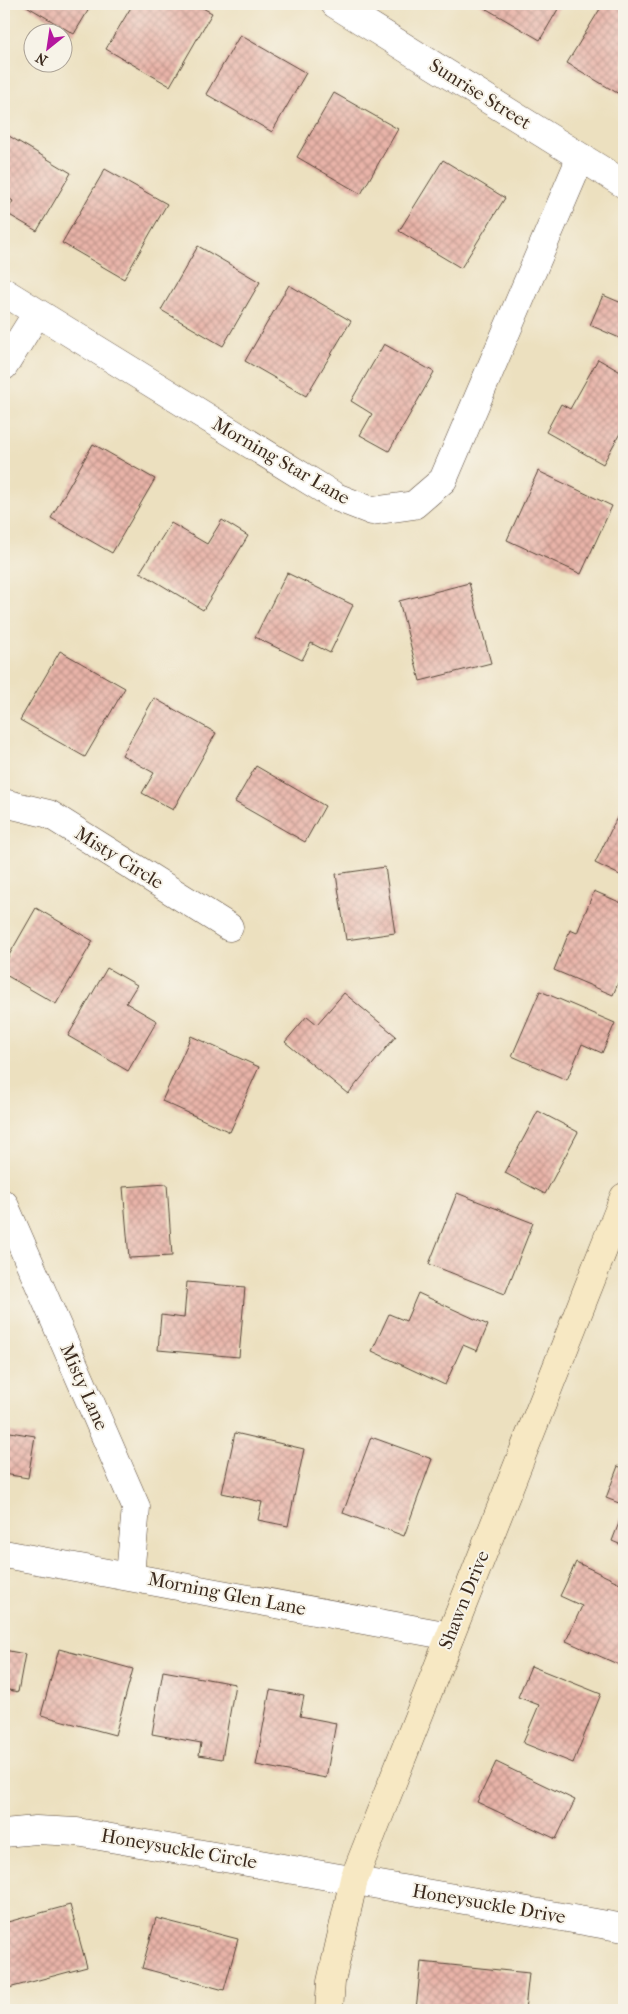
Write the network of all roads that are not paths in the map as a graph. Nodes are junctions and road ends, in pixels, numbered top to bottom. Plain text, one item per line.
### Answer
1 (335, 4) edge
2 (581, 157) junction
3 (624, 184) edge
4 (4, 292) edge
5 (37, 313) junction
6 (4, 366) edge
7 (4, 803) edge
8 (229, 927) dead end
9 (624, 1197) edge
10 (4, 1204) edge
11 (4, 1554) edge
12 (130, 1576) junction
13 (450, 1636) junction
14 (4, 1833) edge
15 (354, 1879) junction
16 (624, 1928) edge
17 (329, 2010) edge

1 - 2 street, Sunrise Street
2 - 3 street, Sunrise Street
2 - 5 street, Morning Star Lane
4 - 5 street, Morning Star Lane
5 - 6 street
7 - 8 street, Misty Circle
9 - 13 street, Shawn Drive
10 - 12 street, Misty Lane
11 - 12 street, Morning Glen Lane
12 - 13 street, Morning Glen Lane
13 - 15 street, Shawn Drive
14 - 15 street, Honeysuckle Circle
15 - 16 street, Honeysuckle Drive
15 - 17 street, Shawn Drive

